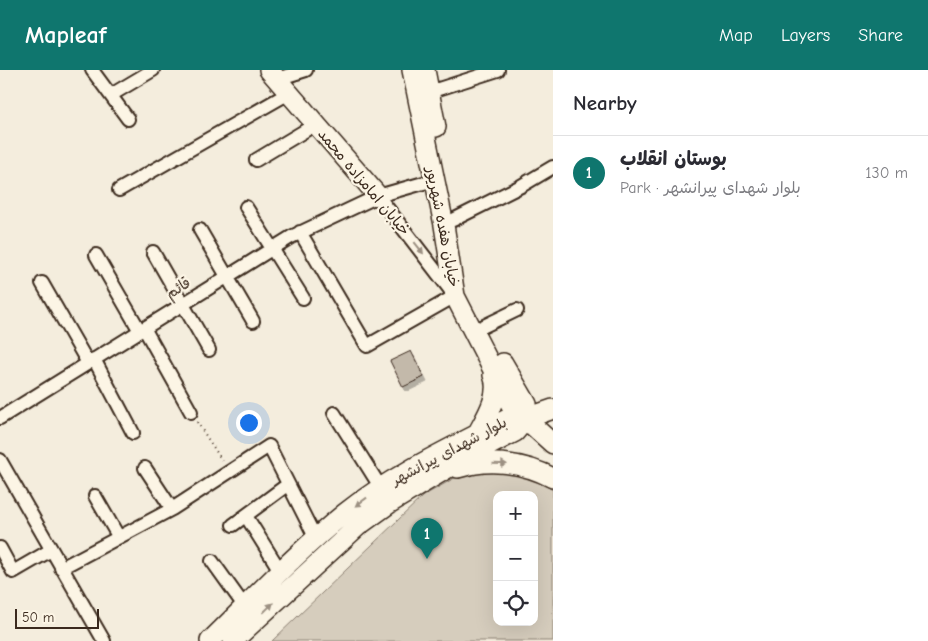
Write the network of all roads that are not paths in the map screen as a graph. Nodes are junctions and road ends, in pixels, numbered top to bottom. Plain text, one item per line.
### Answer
1 (92, 70) edge
2 (153, 70) edge
3 (306, 70) edge
4 (412, 70) edge
5 (426, 70) edge
6 (498, 70) edge
7 (273, 75) edge
8 (429, 92) junction
9 (290, 93) junction
10 (111, 96) junction
11 (128, 119) dead end
12 (316, 124) junction
13 (256, 160) dead end
14 (553, 166) edge
15 (434, 180) junction
16 (119, 190) dead end
17 (378, 196) junction
18 (246, 208) dead end
19 (453, 220) junction
20 (200, 230) dead end
21 (300, 232) junction
22 (272, 248) junction
23 (153, 252) dead end
24 (96, 255) dead end
25 (227, 276) junction
26 (42, 283) dead end
27 (456, 296) junction
28 (302, 298) dead end
29 (182, 305) junction
30 (517, 310) dead end
31 (253, 321) dead end
32 (482, 328) junction
33 (142, 330) junction
34 (208, 350) dead end
35 (483, 350) junction
36 (91, 361) junction
37 (553, 410) edge
38 (191, 412) road end
39 (334, 413) dead end
40 (0, 418) edge
41 (527, 418) junction
42 (133, 433) dead end
43 (477, 434) junction
44 (553, 444) edge
45 (0, 460) edge
46 (145, 468) dead end
47 (436, 475) junction
48 (553, 478) edge
49 (287, 485) junction
50 (381, 488) junction
51 (95, 496) dead end
52 (172, 509) junction
53 (246, 516) junction
54 (233, 525) dead end
55 (118, 536) junction
56 (316, 539) junction
57 (0, 548) edge
58 (51, 550) junction
59 (212, 561) dead end
60 (61, 568) junction
61 (281, 572) junction
62 (245, 607) junction
63 (104, 641) edge
64 (210, 641) edge
65 (233, 641) edge

1 - 10 street
2 - 10 street
3 - 7 street
4 - 15 main road, خیابان هفده شهریور
5 - 8 main road
6 - 8 street
7 - 9 main road, خیابان امامزاده محمد
8 - 19 main road
9 - 12 main road, خیابان امامزاده محمد
9 - 16 street
10 - 11 street
12 - 13 street
12 - 17 main road, خیابان امامزاده محمد
14 - 19 street
15 - 17 street, قائم
15 - 27 main road, خیابان هفده شهریور
17 - 21 street, قائم
17 -> 27 street, خیابان امامزاده محمد
18 - 22 street
19 - 32 main road
20 - 25 street
21 - 22 street, قائم
21 - 27 street
22 - 25 street, قائم
22 - 28 street
23 - 29 street
24 - 33 street
25 - 29 street, قائم
25 - 31 street
26 - 36 street
27 - 35 main road, خیابان هفده شهریور
29 - 33 street, قائم
29 - 34 street
30 - 32 street
32 - 41 main road
33 - 36 street, قائم
33 - 38 street
35 - 41 main road, خیابان هفده شهریور
35 - 43 main road
36 - 40 street, قائم
36 - 42 street
37 - 41 main road
39 - 50 street
41 - 43 main road, بلوار شهدای پیرانشهر
41 - 44 main road, خیابان هفده شهریور
41 - 47 main road, بلوار شهدای پیرانشهر
43 - 50 main road, بلوار شهدای پیرانشهر
45 - 58 street
46 - 52 street
47 -> 48 main road
65 -> 47 main road, بلوار شهدای پیرانشهر
49 - 52 street
49 - 53 street
49 - 56 street
50 -> 56 main road, بلوار شهدای پیرانشهر
51 - 55 street
52 - 55 street
53 - 54 street
53 - 61 street
55 - 60 street
56 - 61 main road, بلوار شهدای پیرانشهر
57 - 58 street
58 - 60 street
59 - 62 street
60 - 63 street
61 - 62 main road, بلوار شهدای پیرانشهر
62 - 64 main road, بلوار شهدای پیرانشهر

